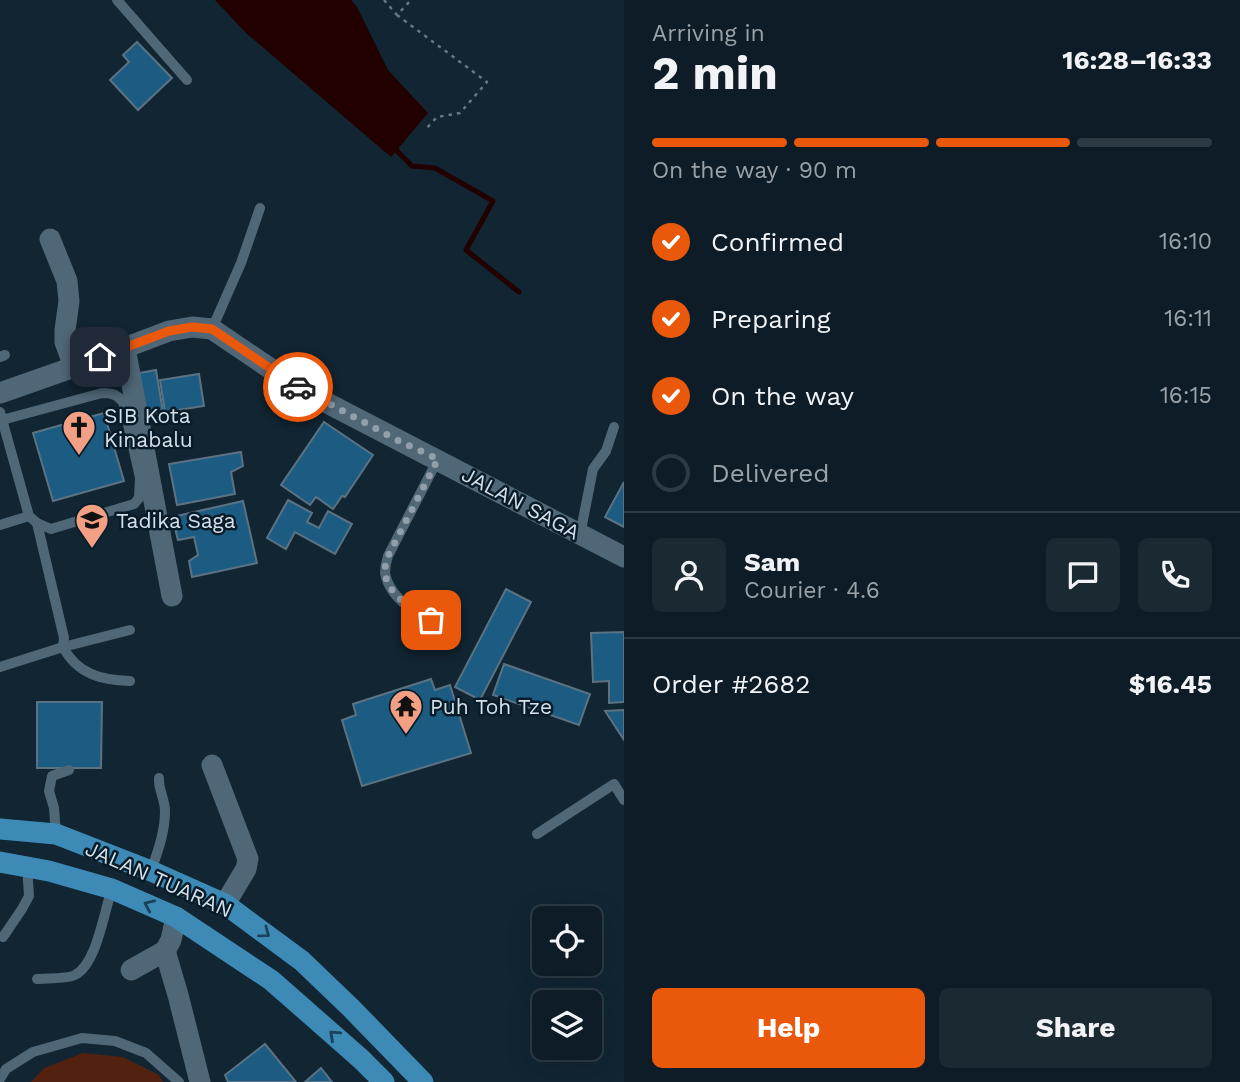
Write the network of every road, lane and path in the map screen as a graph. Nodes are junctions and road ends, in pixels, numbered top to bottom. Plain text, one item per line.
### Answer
1 (117, 0) edge
2 (384, 0) edge
3 (411, 0) edge
4 (397, 15) junction
5 (187, 80) dead end
6 (425, 130) dead end
7 (260, 208) dead end
8 (50, 239) dead end
9 (212, 329) junction
10 (125, 348) junction
11 (74, 367) junction
12 (0, 393) edge
13 (1, 416) edge
14 (614, 427) dead end
15 (438, 459) junction
16 (33, 519) junction
17 (0, 525) edge
18 (580, 535) junction
19 (624, 557) edge
20 (172, 596) dead end
21 (445, 623) dead end
22 (130, 630) dead end
23 (63, 647) junction
24 (0, 667) edge
25 (130, 681) dead end
26 (212, 765) dead end
27 (69, 770) dead end
28 (159, 778) dead end
29 (624, 800) edge
30 (0, 829) edge
31 (56, 834) junction
32 (537, 834) dead end
33 (0, 862) edge
34 (27, 866) junction
35 (151, 871) junction
36 (111, 889) junction
37 (225, 904) junction
38 (176, 917) junction
39 (4, 937) dead end
40 (165, 951) junction
41 (131, 970) dead end
42 (37, 979) dead end
43 (0, 1079) edge
44 (179, 1082) edge
45 (200, 1082) edge
46 (384, 1082) edge
47 (423, 1082) edge

1 - 5 lane
2 - 4 path
3 - 4 path
4 - 6 path
7 - 9 lane
8 - 11 street
9 - 10 street
9 - 15 street, JALAN SAGA
10 - 11 street
10 - 20 street
11 - 12 street
13 - 16 lane
13 - 16 lane
14 - 18 lane
15 - 18 street, JALAN SAGA
15 - 21 lane
16 - 17 lane
16 - 23 lane
18 - 19 street, JALAN SAGA
22 - 23 lane
23 - 24 lane
23 - 25 lane
26 - 37 street
27 - 31 lane
28 - 35 lane
29 - 32 lane
30 - 31 main road, JALAN TUARAN
31 - 35 main road, JALAN TUARAN
33 - 34 main road, JALAN TUARAN
34 - 36 main road, JALAN TUARAN
34 - 39 lane
35 - 37 main road, JALAN TUARAN
38 -> 36 main road, JALAN TUARAN
36 - 42 lane
37 -> 47 main road, JALAN TUARAN
38 - 40 street
46 -> 38 main road, JALAN TUARAN
40 - 41 street
40 - 45 street
43 - 44 lane

